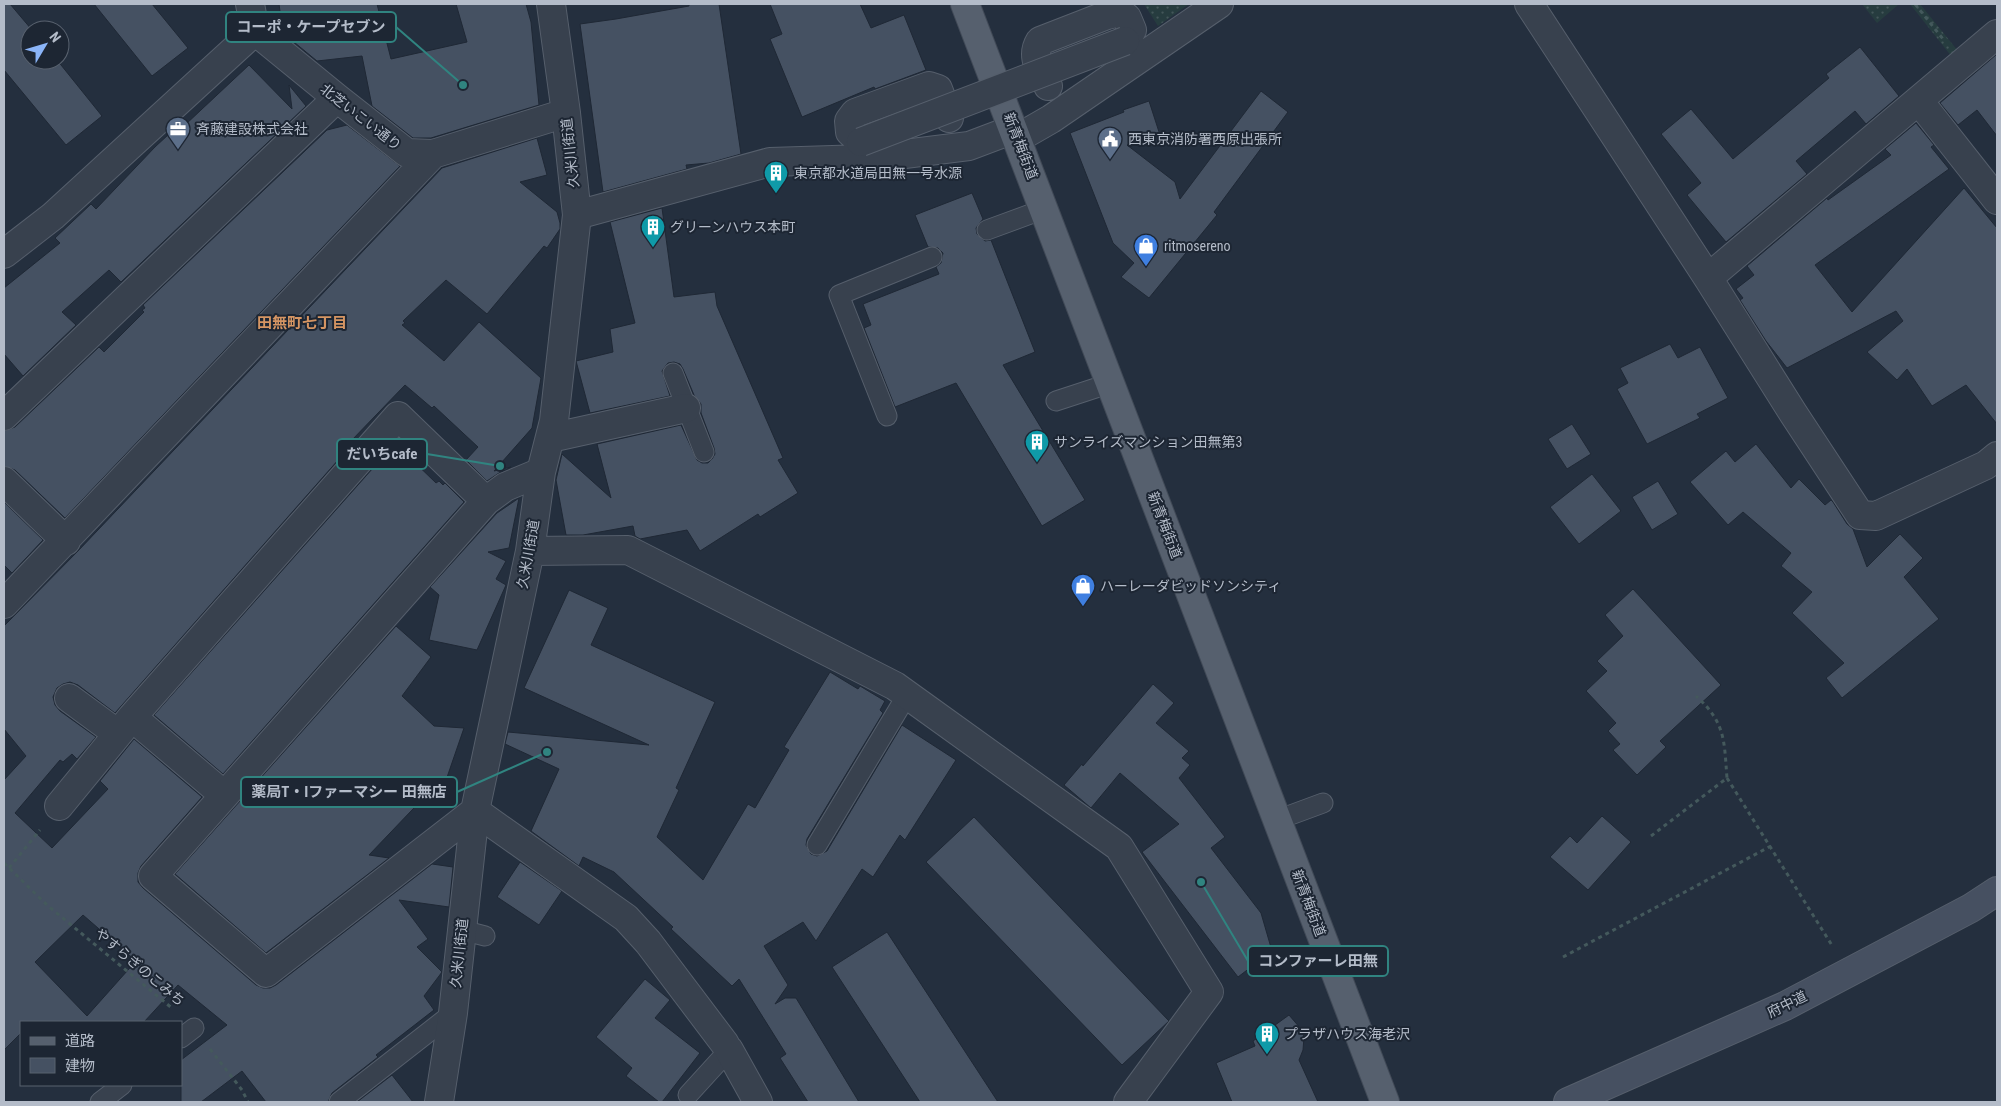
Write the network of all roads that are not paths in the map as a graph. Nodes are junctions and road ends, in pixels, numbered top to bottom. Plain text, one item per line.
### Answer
1 (250, 4) edge
2 (551, 4) edge
3 (965, 4) edge
4 (1219, 4) edge
5 (1529, 4) edge
6 (255, 31) junction
7 (1997, 34) edge
8 (1048, 86) dead end
9 (337, 98) junction
10 (1919, 100) junction
11 (566, 113) junction
12 (949, 118) dead end
13 (1016, 134) junction
14 (433, 154) junction
15 (1997, 200) edge
16 (1044, 208) junction
17 (577, 215) junction
18 (987, 230) dead end
19 (4, 254) edge
20 (932, 257) dead end
21 (1708, 278) junction
22 (673, 373) dead end
23 (1111, 383) junction
24 (1056, 401) dead end
25 (7, 406) edge
26 (686, 408) junction
27 (886, 416) dead end
28 (550, 438) junction
29 (704, 452) dead end
30 (1993, 466) edge
31 (541, 472) junction
32 (4, 481) edge
33 (486, 501) junction
34 (66, 540) junction
35 (530, 551) junction
36 (4, 604) edge
37 (907, 695) junction
38 (69, 698) dead end
39 (125, 726) junction
40 (224, 795) junction
41 (1324, 803) dead end
42 (59, 806) road end
43 (475, 810) junction
44 (1277, 820) junction
45 (817, 845) dead end
46 (1997, 891) edge
47 (453, 1013) junction
48 (727, 1047) junction
49 (121, 1086) edge
50 (688, 1095) dead end
51 (100, 1102) edge
52 (339, 1102) edge
53 (439, 1102) edge
54 (758, 1102) edge
55 (1128, 1102) edge
56 (1384, 1102) edge
57 (1568, 1102) edge

1 - 6 street
2 - 11 street, 久米川街道
3 - 13 main road, 新青梅街道
4 - 13 street
5 - 21 street
6 - 9 street, 北芝いこい通り
6 - 19 street
7 - 10 street
8 - 12 street, bridge
9 - 14 street, 北芝いこい通り
9 - 25 street
10 - 15 street
10 - 21 street
11 - 14 street, 北芝いこい通り
11 - 17 street, 久米川街道
13 - 16 main road, 新青梅街道
13 - 17 street
14 - 34 street
16 - 18 lane
16 - 23 main road, 新青梅街道
17 - 28 street, 久米川街道
20 - 27 lane
21 - 30 street
22 - 26 lane
23 - 24 lane
23 - 44 main road, 新青梅街道
26 - 28 street
26 - 29 lane
28 - 31 street, 久米川街道
31 - 33 street
31 - 35 street, 久米川街道
32 - 34 street
33 - 39 street
33 - 40 street
34 - 36 street
35 - 37 street
35 - 43 street, 久米川街道
37 - 45 lane
37 - 55 street
38 - 39 street
39 - 40 street
39 - 42 street
40 - 43 street
41 - 44 lane
43 - 47 street, 久米川街道
43 - 48 street
44 - 56 main road, 新青梅街道
46 - 57 street, 府中道
47 - 52 lane
47 - 53 street, 久米川街道
48 - 50 lane
48 - 54 street
49 - 51 lane

